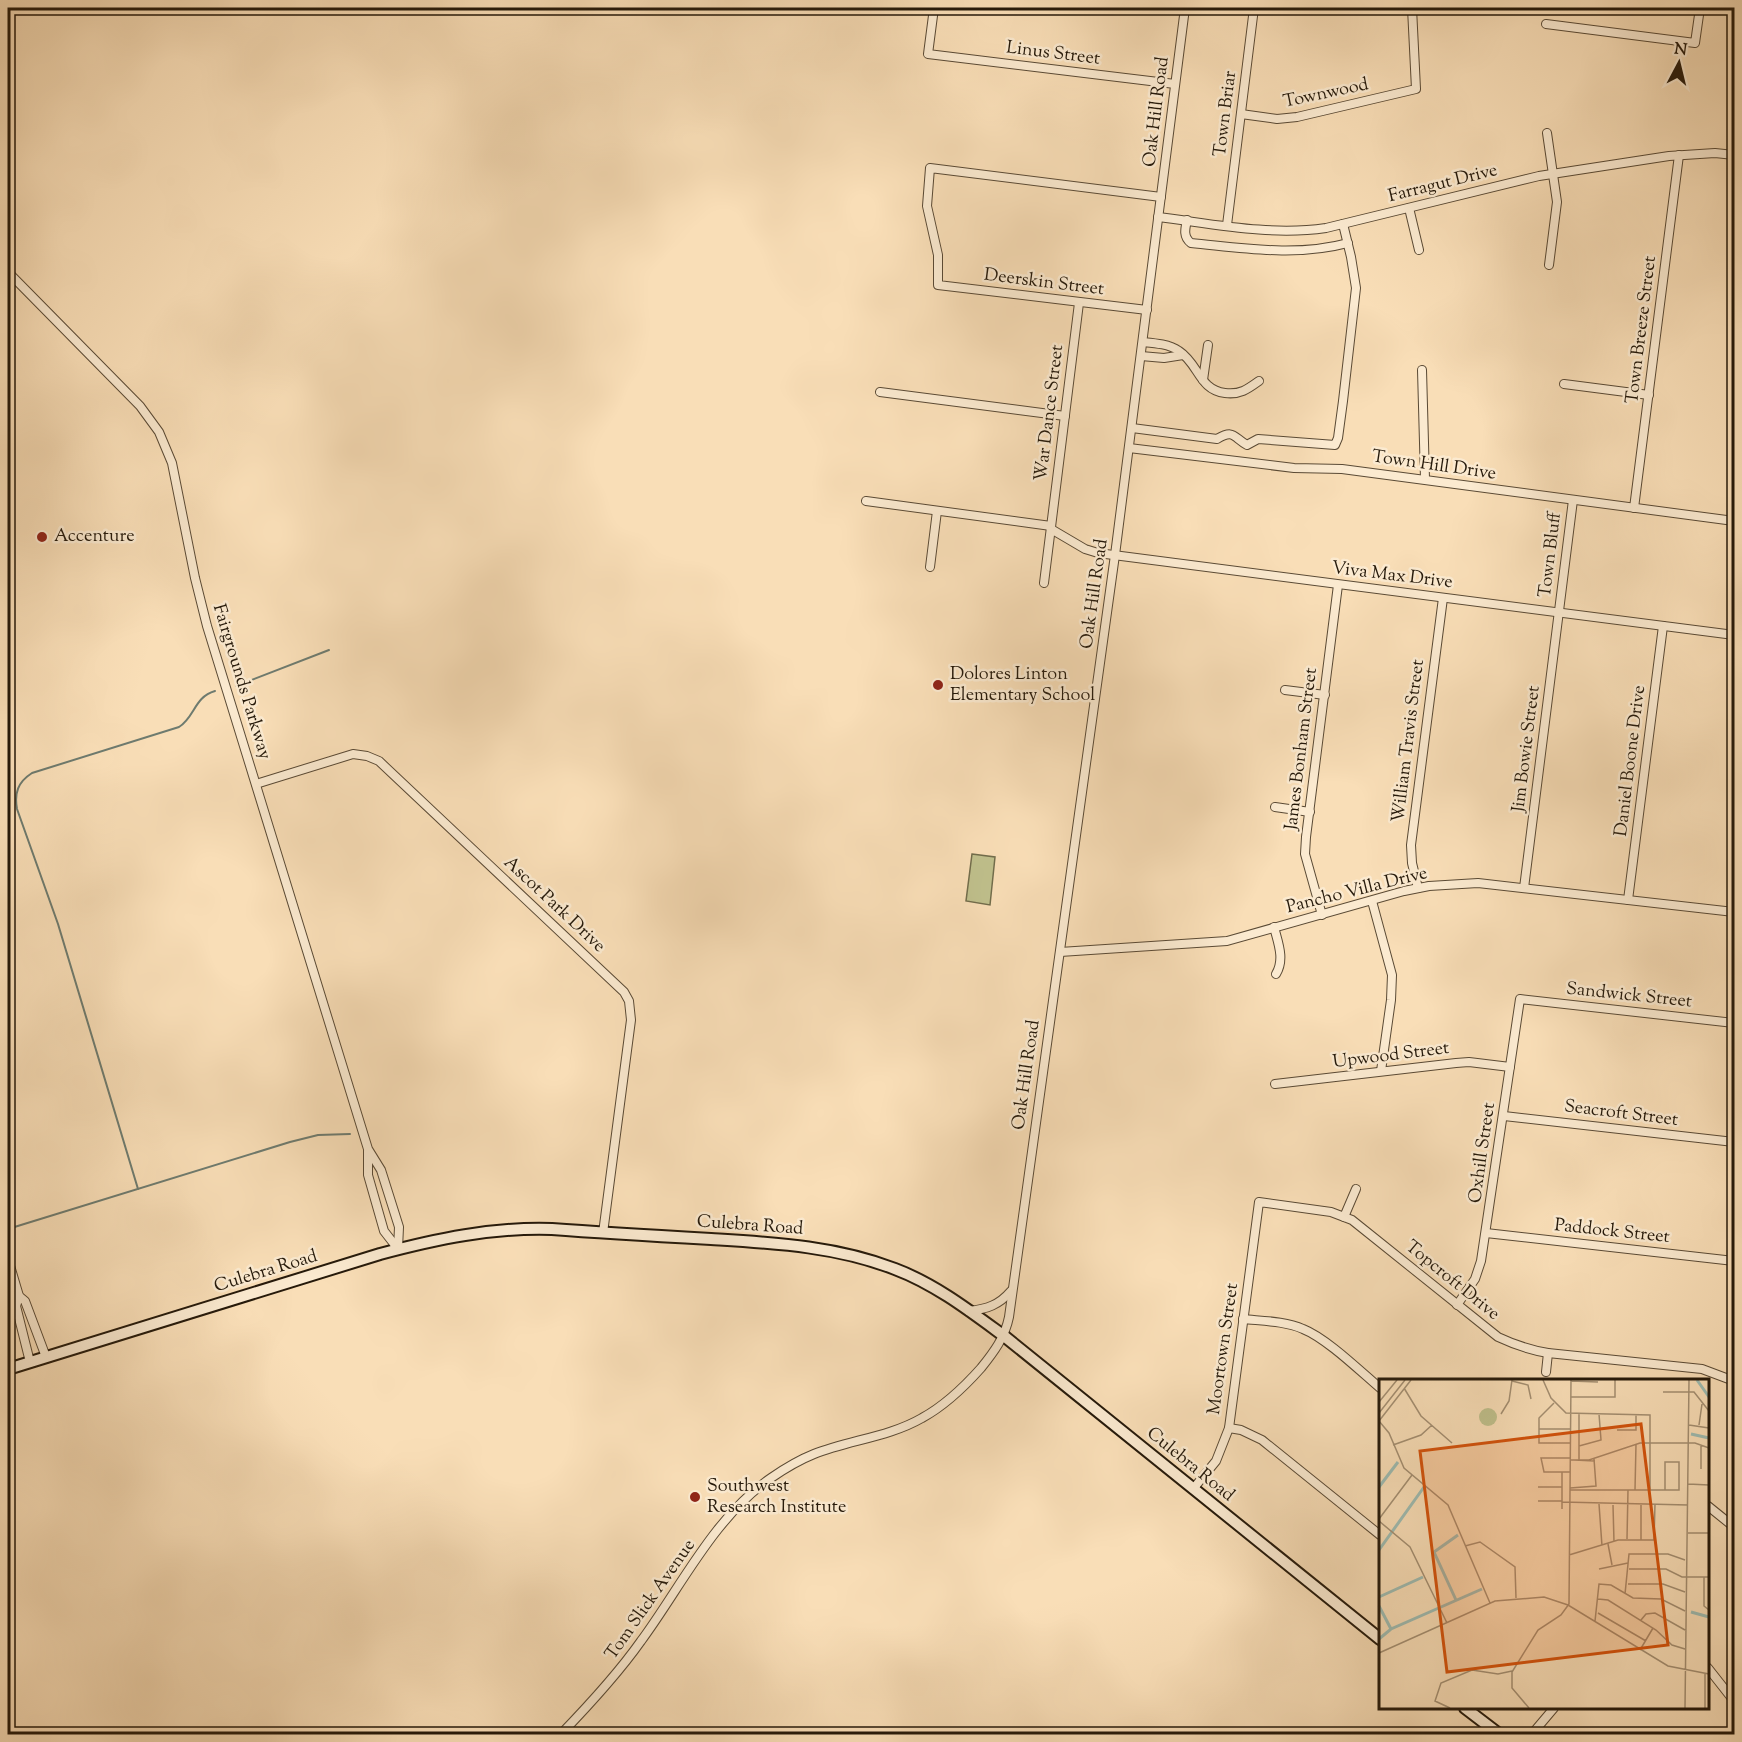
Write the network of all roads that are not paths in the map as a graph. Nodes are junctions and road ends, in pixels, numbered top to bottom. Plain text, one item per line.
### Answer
1 (933, 8) edge
2 (1185, 8) edge
3 (1254, 8) edge
4 (1412, 8) edge
5 (1700, 8) edge
6 (1545, 24) dead end
7 (1175, 84) junction
8 (1241, 114) junction
9 (1547, 133) dead end
10 (1679, 155) junction
11 (1734, 155) edge
12 (1555, 174) junction
13 (1161, 197) junction
14 (1409, 208) junction
15 (1158, 217) junction
16 (1186, 220) junction
17 (1343, 224) junction
18 (1227, 225) junction
19 (1348, 243) junction
20 (1419, 250) dead end
21 (1549, 265) dead end
22 (8, 272) edge
23 (1079, 303) junction
24 (1147, 310) junction
25 (1143, 342) junction
26 (1208, 345) dead end
27 (1184, 354) junction
28 (1141, 356) junction
29 (1422, 370) dead end
30 (1203, 380) junction
31 (1259, 381) dead end
32 (1564, 384) dead end
33 (880, 392) dead end
34 (1649, 395) junction
35 (1065, 416) junction
36 (1132, 428) junction
37 (1129, 448) junction
38 (1425, 479) junction
39 (1574, 500) junction
40 (866, 501) dead end
41 (1634, 508) junction
42 (937, 511) junction
43 (1734, 521) edge
44 (1051, 528) junction
45 (1115, 555) junction
46 (930, 567) dead end
47 (1044, 583) dead end
48 (1338, 585) junction
49 (1443, 598) junction
50 (1559, 613) junction
51 (1664, 626) junction
52 (1734, 635) edge
53 (1285, 690) dead end
54 (1325, 695) junction
55 (256, 784) junction
56 (1275, 807) dead end
57 (1310, 812) junction
58 (1418, 888) junction
59 (1524, 888) junction
60 (1628, 900) junction
61 (1372, 901) junction
62 (1734, 907) edge
63 (1734, 912) edge
64 (1322, 915) junction
65 (1274, 927) junction
66 (1060, 952) junction
67 (1276, 974) dead end
68 (1520, 999) joint
69 (1734, 1023) edge
70 (1510, 1067) junction
71 (1381, 1071) junction
72 (1275, 1084) dead end
73 (1504, 1116) junction
74 (1734, 1142) edge
75 (368, 1149) junction
76 (1356, 1189) dead end
77 (1258, 1202) joint
78 (1344, 1217) junction
79 (603, 1233) junction
80 (1486, 1233) junction
81 (398, 1249) junction
82 (8, 1259) edge
83 (1734, 1261) edge
84 (1012, 1290) junction
85 (19, 1296) junction
86 (1457, 1305) junction
87 (969, 1311) junction
88 (1243, 1319) junction
89 (1004, 1336) junction
90 (1548, 1353) junction
91 (46, 1357) junction
92 (30, 1362) junction
93 (8, 1370) edge
94 (1546, 1372) dead end
95 (1734, 1381) edge
96 (1379, 1387) edge
97 (1229, 1428) junction
98 (1193, 1489) junction
99 (1709, 1508) edge
100 (1734, 1527) edge
101 (1379, 1534) edge
102 (1379, 1639) edge
103 (1709, 1670) edge
104 (1734, 1701) edge
105 (1468, 1709) edge
106 (1552, 1709) edge
107 (561, 1734) edge
108 (1499, 1734) edge
109 (1532, 1734) edge

1 - 7 street, Linus Street
2 - 7 street, Oak Hill Road
3 - 8 street, Town Briar
4 - 8 street, Townwood
5 - 6 street
7 - 13 street, Oak Hill Road
8 - 18 street, Town Briar
9 - 12 street
10 - 11 street, Farragut Drive
10 - 12 street, Farragut Drive
10 - 34 street, Town Breeze Street
12 - 14 street, Farragut Drive
12 - 21 street
13 - 15 street, Oak Hill Road
13 - 23 street, Deerskin Street
14 - 17 street, Farragut Drive
14 - 20 street
15 - 16 street, Farragut Drive
15 - 24 street, Oak Hill Road
16 - 18 street, Farragut Drive
16 - 19 street
17 - 18 street, Farragut Drive
17 - 19 street
19 - 36 street
22 - 55 street, Fairgrounds Parkway
23 - 24 street, Deerskin Street
23 - 35 street, War Dance Street
24 - 25 street, Oak Hill Road
25 - 27 street
25 - 28 street, Oak Hill Road
26 - 30 street
27 - 28 street
27 - 30 street
28 - 36 street, Oak Hill Road
29 - 38 street
30 - 31 street
32 - 34 street
33 - 35 street
34 - 41 street, Town Breeze Street
35 - 44 street, War Dance Street
36 - 37 street, Oak Hill Road
37 - 38 street, Town Hill Drive
37 - 45 street, Oak Hill Road
38 - 39 street, Town Hill Drive
39 - 41 street, Town Hill Drive
39 - 50 street, Town Bluff
40 - 42 street, Viva Max Drive
41 - 43 street, Town Hill Drive
42 - 44 street, Viva Max Drive
42 - 46 street
44 - 45 street, Viva Max Drive
44 - 47 street, War Dance Street
45 - 48 street, Viva Max Drive
45 - 66 street, Oak Hill Road
48 - 49 street, Viva Max Drive
48 - 54 street, James Bonham Street
49 - 50 street, Viva Max Drive
49 - 58 street, William Travis Street
50 - 51 street, Viva Max Drive
50 - 59 street, Jim Bowie Street
51 - 52 street, Viva Max Drive
51 - 60 street, Daniel Boone Drive
53 - 54 street
54 - 57 street, James Bonham Street
55 - 75 street, Fairgrounds Parkway
55 - 79 street, Ascot Park Drive
56 - 57 street
57 - 64 street, James Bonham Street
58 - 59 street, Pancho Villa Drive
58 - 61 street, Pancho Villa Drive
59 - 60 street, Pancho Villa Drive
60 - 63 street, Pancho Villa Drive
61 - 64 street, Pancho Villa Drive
61 - 71 street
62 - 63 street
64 - 65 street, Pancho Villa Drive
65 - 66 street, Pancho Villa Drive
65 - 67 street
66 - 84 street, Oak Hill Road
68 - 69 street, Sandwick Street
68 - 70 street, Oxhill Street
70 - 71 street, Upwood Street
70 - 73 street, Oxhill Street
71 - 72 street, Upwood Street
73 - 74 street, Seacroft Street
73 - 80 street, Oxhill Street
75 - 81 street, Fairgrounds Parkway
75 - 81 street, Fairgrounds Parkway
76 - 78 street
77 - 78 street, Topcroft Drive
77 - 88 street, Moortown Street
78 - 86 street, Topcroft Drive
79 - 81 main road, Culebra Road
79 - 87 main road, Culebra Road
80 - 83 street, Paddock Street
80 - 86 street, Oxhill Street
81 - 91 main road, Culebra Road
82 - 85 street
84 - 87 street
84 - 89 street, Oak Hill Road
85 - 91 street
85 - 92 street
86 - 90 street, Topcroft Drive
87 - 89 main road, Culebra Road
88 - 96 street
88 - 97 street, Moortown Street
89 - 98 main road, Culebra Road
89 - 107 street, Tom Slick Avenue
90 - 94 street
90 - 95 street, Topcroft Drive
91 - 92 main road, Culebra Road
92 - 93 main road, Culebra Road
97 - 98 street, Moortown Street
97 - 101 street
98 - 102 main road, Culebra Road
99 - 100 street
103 - 104 street
105 - 108 main road
106 - 109 street

